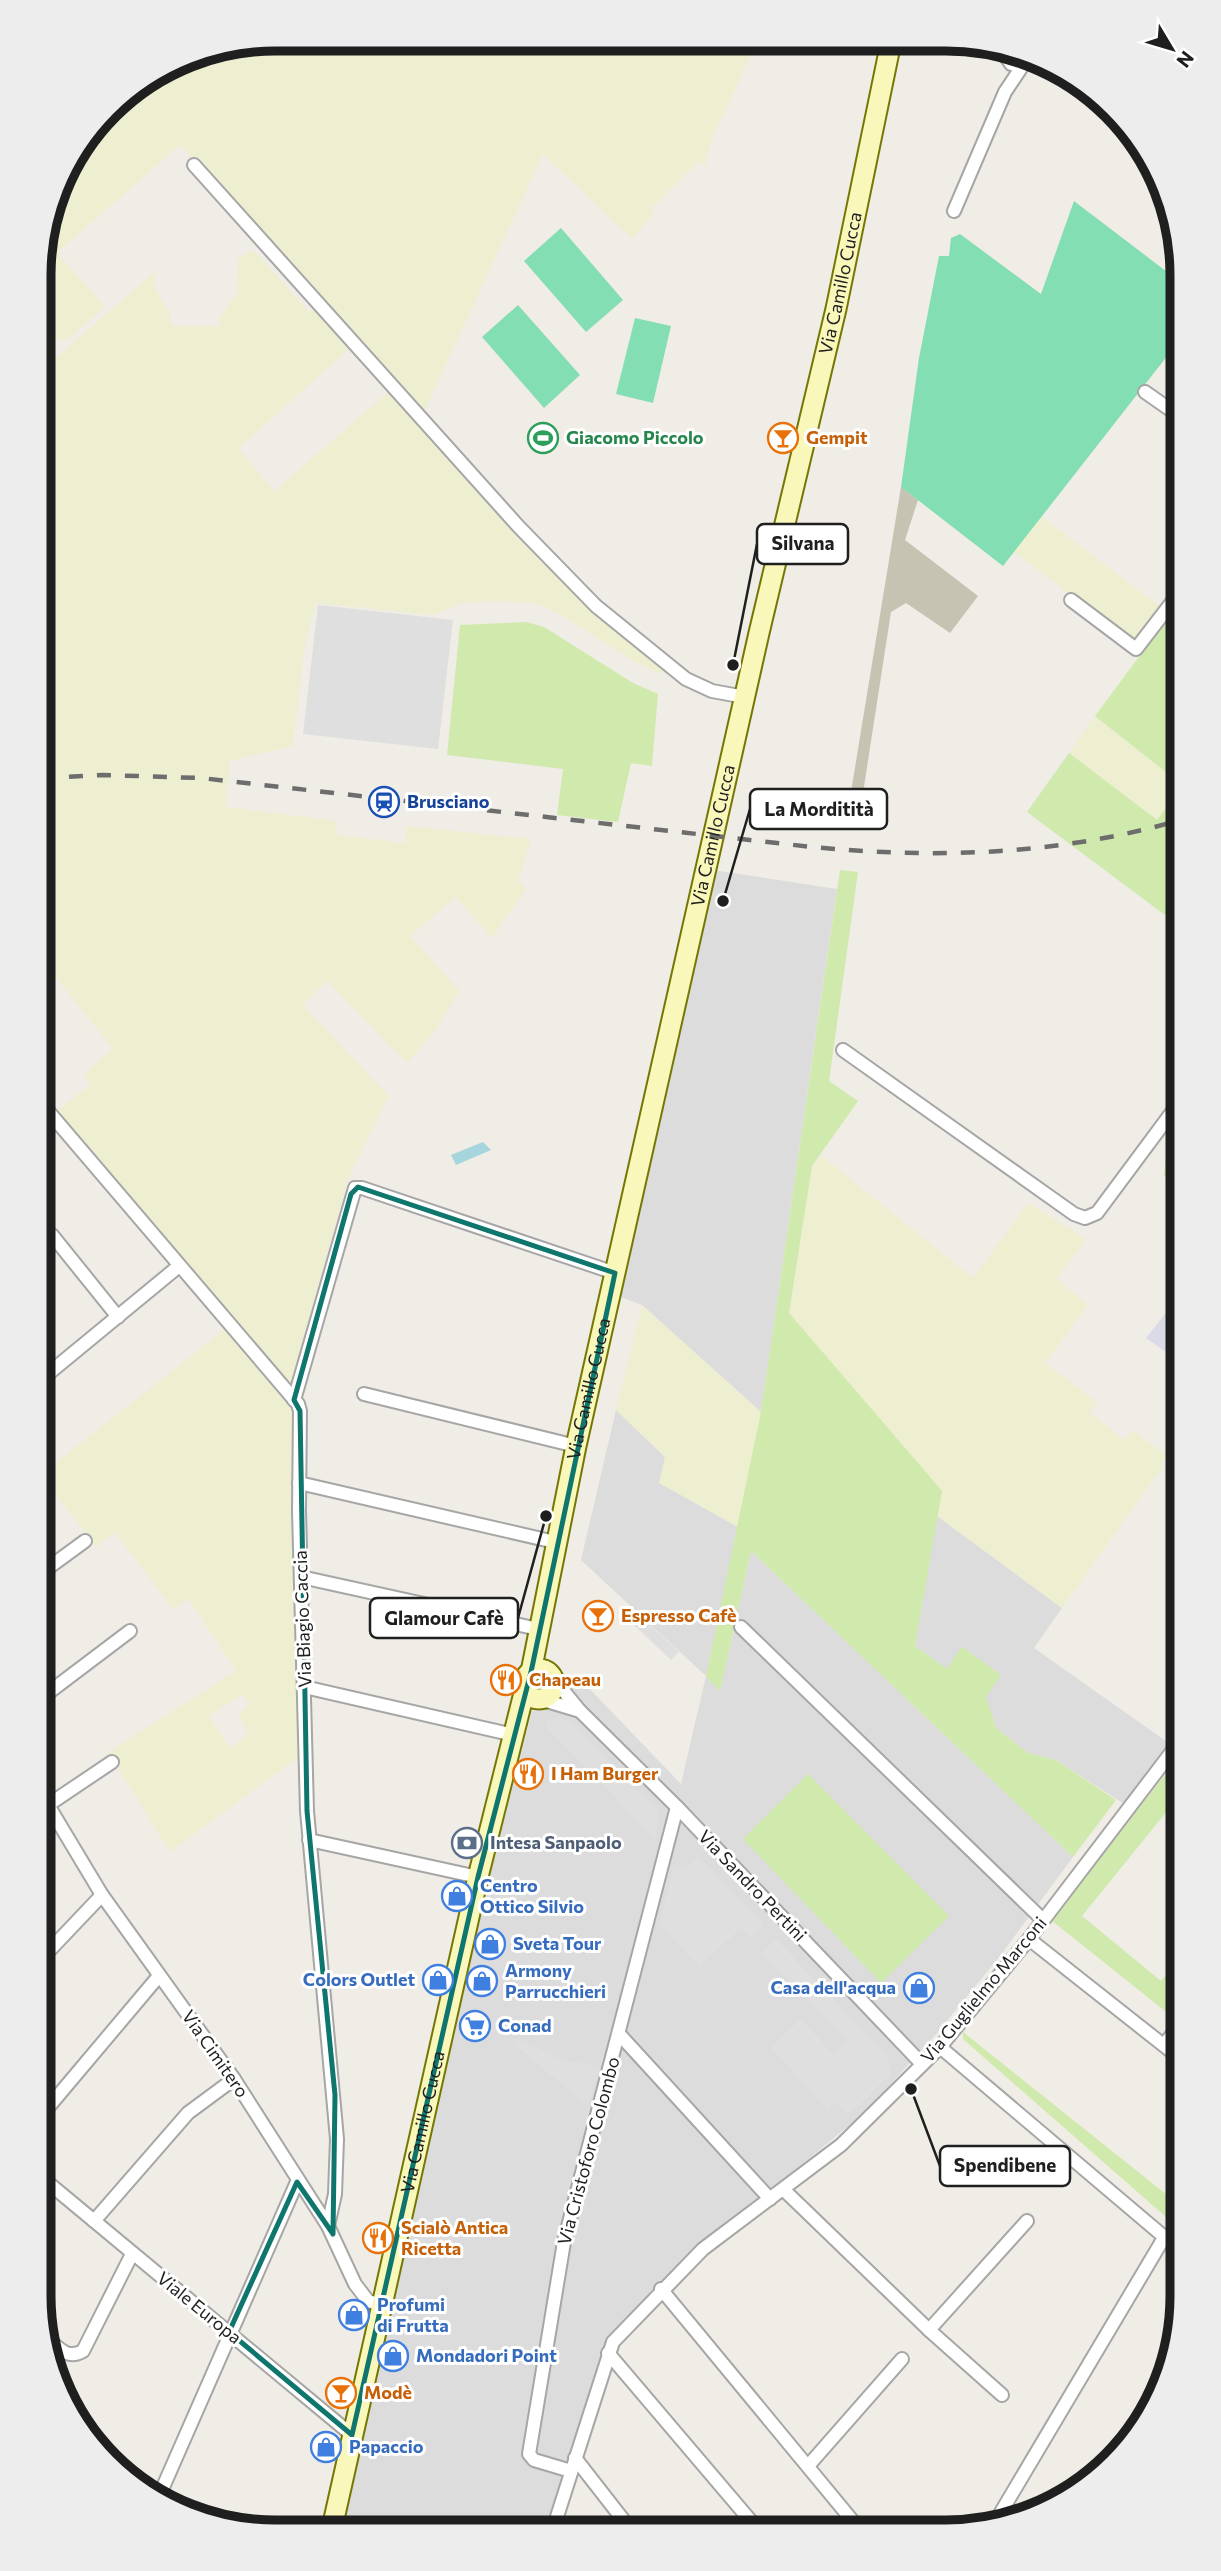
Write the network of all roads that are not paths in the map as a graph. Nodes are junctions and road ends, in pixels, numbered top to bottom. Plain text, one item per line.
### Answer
1 (889, 51) edge
2 (1009, 60) edge
3 (1022, 65) edge
4 (1004, 92) junction
5 (194, 165) dead end
6 (954, 211) dead end
7 (1145, 392) dead end
8 (1170, 410) edge
9 (1071, 600) dead end
10 (1170, 605) edge
11 (745, 697) junction
12 (843, 1050) dead end
13 (51, 1115) edge
14 (1170, 1115) edge
15 (51, 1236) edge
16 (179, 1266) junction
17 (615, 1273) junction
18 (118, 1317) junction
19 (51, 1371) edge
20 (364, 1394) dead end
21 (295, 1400) junction
22 (576, 1446) junction
23 (299, 1483) junction
24 (85, 1541) dead end
25 (555, 1542) junction
26 (51, 1566) edge
27 (301, 1577) junction
28 (741, 1628) dead end
29 (538, 1629) junction
30 (131, 1631) dead end
31 (539, 1685) junction
32 (313, 1689) dead end
33 (51, 1691) edge
34 (580, 1710) junction
35 (516, 1726) junction
36 (1170, 1754) edge
37 (112, 1762) dead end
38 (51, 1801) edge
39 (677, 1807) junction
40 (51, 1812) edge
41 (309, 1840) junction
42 (478, 1877) junction
43 (102, 1895) junction
44 (1043, 1920) junction
45 (1029, 1939) junction
46 (51, 1949) edge
47 (158, 1977) junction
48 (620, 2035) junction
49 (1170, 2037) edge
50 (1164, 2045) junction
51 (940, 2047) junction
52 (1170, 2050) edge
53 (922, 2064) junction
54 (234, 2079) junction
55 (51, 2103) edge
56 (297, 2182) junction
57 (51, 2185) edge
58 (784, 2190) junction
59 (770, 2199) junction
60 (94, 2221) junction
61 (1027, 2221) dead end
62 (328, 2226) junction
63 (1165, 2236) junction
64 (1170, 2241) edge
65 (132, 2254) junction
66 (661, 2290) junction
67 (382, 2305) junction
68 (929, 2330) junction
69 (229, 2332) junction
70 (57, 2346) edge
71 (608, 2353) junction
72 (902, 2359) dead end
73 (1002, 2395) dead end
74 (352, 2435) junction
75 (575, 2458) junction
76 (808, 2466) junction
77 (571, 2471) junction
78 (162, 2489) edge
79 (1000, 2514) edge
80 (334, 2520) edge
81 (556, 2520) edge
82 (623, 2520) edge
83 (750, 2520) edge
84 (852, 2520) edge

1 - 11 street, Via Camillo Cucca
2 - 4 street
3 - 4 street
4 - 6 street
5 - 11 street
7 - 8 street
9 - 10 street
11 - 17 street, Via Camillo Cucca
12 - 14 street
13 - 16 street
15 - 18 street
16 - 18 street
16 - 21 street
17 - 21 street
17 - 22 street, Via Camillo Cucca
18 - 19 street
20 - 22 street
21 - 23 street, Via Biagio Caccia
22 - 25 street, Via Camillo Cucca
23 - 25 street
23 - 27 street, Via Biagio Caccia
24 - 26 street
25 - 29 street, Via Camillo Cucca
27 - 29 street
27 - 41 street, Via Biagio Caccia
28 - 44 street
29 - 31 street, Via Camillo Cucca
30 - 33 street
31 - 34 street, Via Sandro Pertini
31 - 34 street, Via Sandro Pertini
31 - 35 street, Via Camillo Cucca
32 - 35 street
34 - 39 street, Via Sandro Pertini
35 - 42 street, Via Camillo Cucca
36 - 44 street, Via Guglielmo Marconi
37 - 38 street
39 - 48 street, Via Cristoforo Colombo
39 - 53 street, Via Sandro Pertini
40 - 43 street, Via Cimitero
41 - 42 street
41 - 62 street, Via Biagio Caccia
42 - 67 street, Via Camillo Cucca
43 - 46 street
43 - 47 street, Via Cimitero
44 - 45 street, Via Guglielmo Marconi
45 - 50 street
45 - 51 street, Via Guglielmo Marconi
47 - 54 street, Via Cimitero
47 - 55 street
48 - 59 street
48 - 77 street, Via Cristoforo Colombo
49 - 50 street
50 - 52 street
51 - 53 street, Via Guglielmo Marconi
51 - 63 street
53 - 58 street, Via Guglielmo Marconi
54 - 56 street, Via Cimitero
54 - 60 street
56 - 62 street, Via Cimitero
56 - 69 street
57 - 60 street, Viale Europa
58 - 59 street, Via Guglielmo Marconi
58 - 68 street
59 - 66 street, Via Guglielmo Marconi
60 - 65 street, Viale Europa
61 - 68 street
62 - 67 street, Via Cimitero
63 - 64 street
63 - 79 street
65 - 69 street, Viale Europa
65 - 70 street
66 - 71 street, Via Guglielmo Marconi
66 - 76 street
67 - 74 street, Via Camillo Cucca
68 - 73 street
69 - 74 street, Viale Europa
69 - 78 street
71 - 75 street, Via Guglielmo Marconi
71 - 83 street
72 - 76 street
74 - 80 street, Via Camillo Cucca
75 - 77 street, Via Guglielmo Marconi
75 - 82 street
76 - 84 street
77 - 81 street, Via Guglielmo Marconi

